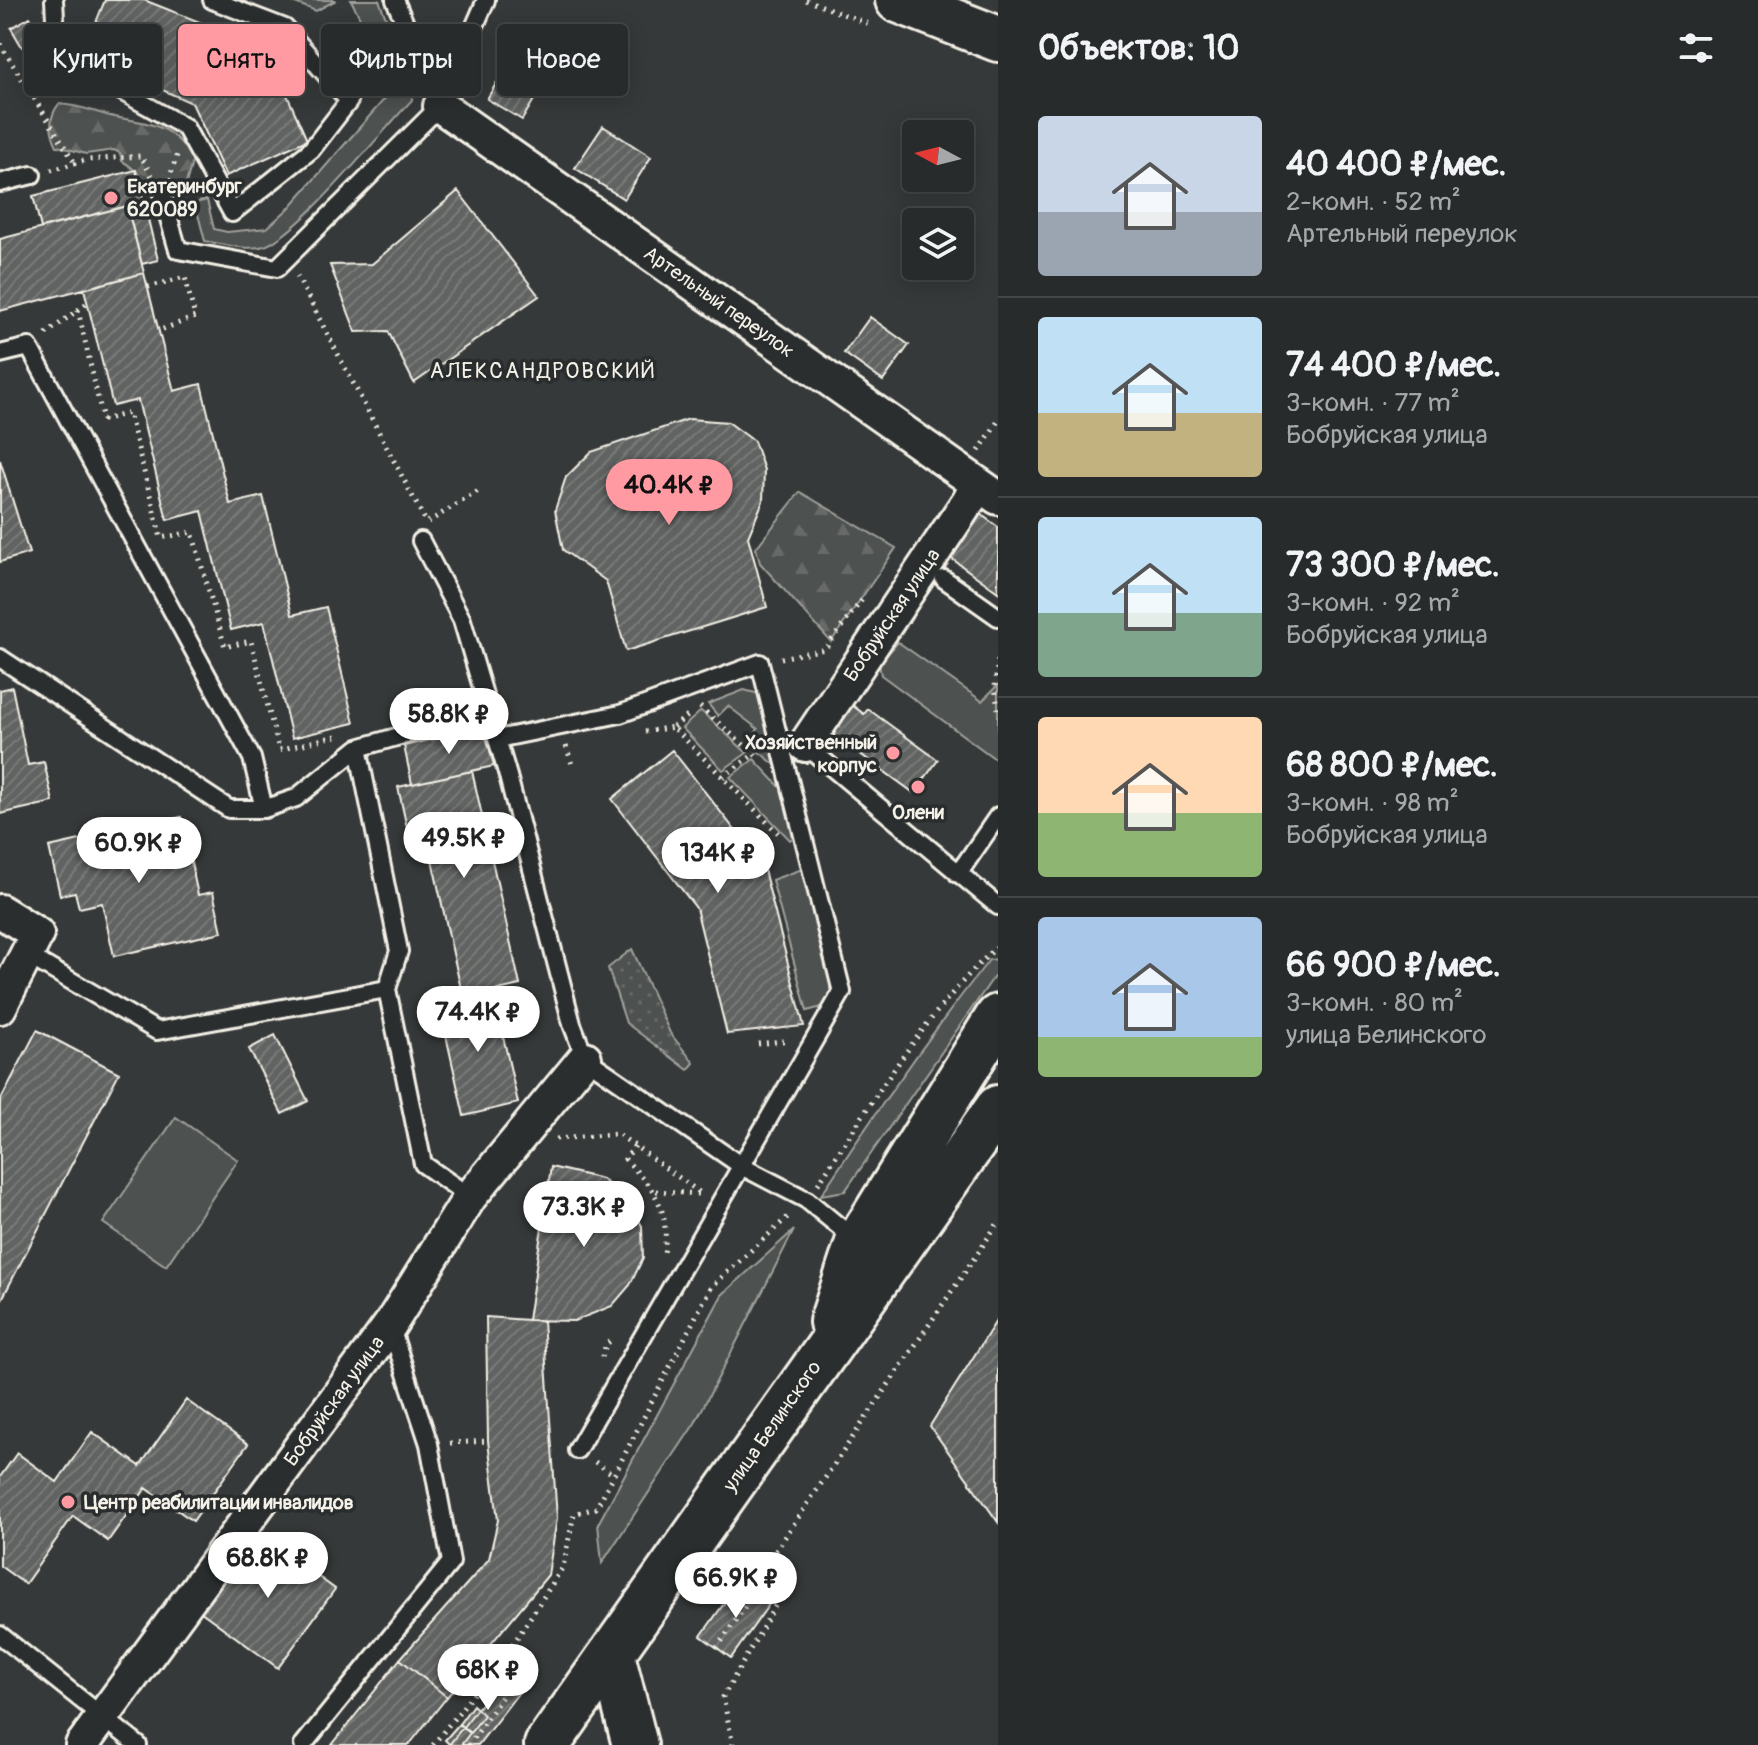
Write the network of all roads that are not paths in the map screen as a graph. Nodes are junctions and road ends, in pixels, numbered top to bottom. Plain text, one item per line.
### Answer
1 (54, 0) edge
2 (212, 0) edge
3 (395, 0) edge
4 (486, 0) edge
5 (898, 0) edge
6 (998, 39) edge
7 (440, 106) junction
8 (32, 175) road end
9 (0, 183) edge
10 (163, 198) road end
11 (0, 354) edge
12 (989, 491) edge
13 (421, 541) dead end
14 (944, 579) dead end
15 (998, 617) edge
16 (0, 658) edge
17 (490, 710) junction
18 (497, 739) junction
19 (805, 745) joint
20 (358, 748) junction
21 (264, 809) junction
22 (998, 816) edge
23 (958, 874) junction
24 (998, 906) edge
25 (0, 911) edge
26 (32, 944) junction
27 (387, 989) junction
28 (0, 1007) edge
29 (998, 1017) edge
30 (585, 1058) junction
31 (998, 1108) edge
32 (743, 1167) junction
33 (470, 1197) junction
34 (858, 1243) junction
35 (390, 1325) junction
36 (822, 1355) junction
37 (577, 1450) road end
38 (0, 1635) edge
39 (612, 1655) junction
40 (104, 1719) junction
41 (82, 1745) edge
42 (138, 1745) edge
43 (303, 1745) edge
44 (547, 1745) edge
45 (635, 1745) edge

1 - 2 lane
3 - 7 lane
4 - 7 lane
5 - 6 main road
7 - 10 lane
7 - 12 street, Артельный переулок
8 - 9 lane
11 - 21 lane
12 - 19 street, Бобруйская улица
13 - 17 lane
14 - 15 lane
16 - 21 lane
17 - 18 lane
17 - 20 lane
18 - 30 lane
18 - 32 lane
19 - 23 lane
20 - 21 lane
20 - 27 lane
22 - 23 lane
23 - 24 lane
25 - 26 street
26 - 27 lane
26 - 28 street
27 - 33 lane
29 - 34 main road
30 - 32 lane
30 - 33 street, Бобруйская улица
31 - 36 main road, улица Белинского
32 - 34 lane
32 - 37 lane
33 - 35 street, Бобруйская улица
34 - 36 main road
35 - 40 street, Бобруйская улица
35 - 43 lane
36 - 39 main road, улица Белинского
38 - 40 lane
39 - 44 main road, улица Белинского
39 - 45 main road
40 - 41 street, Бобруйская улица
40 - 42 lane

